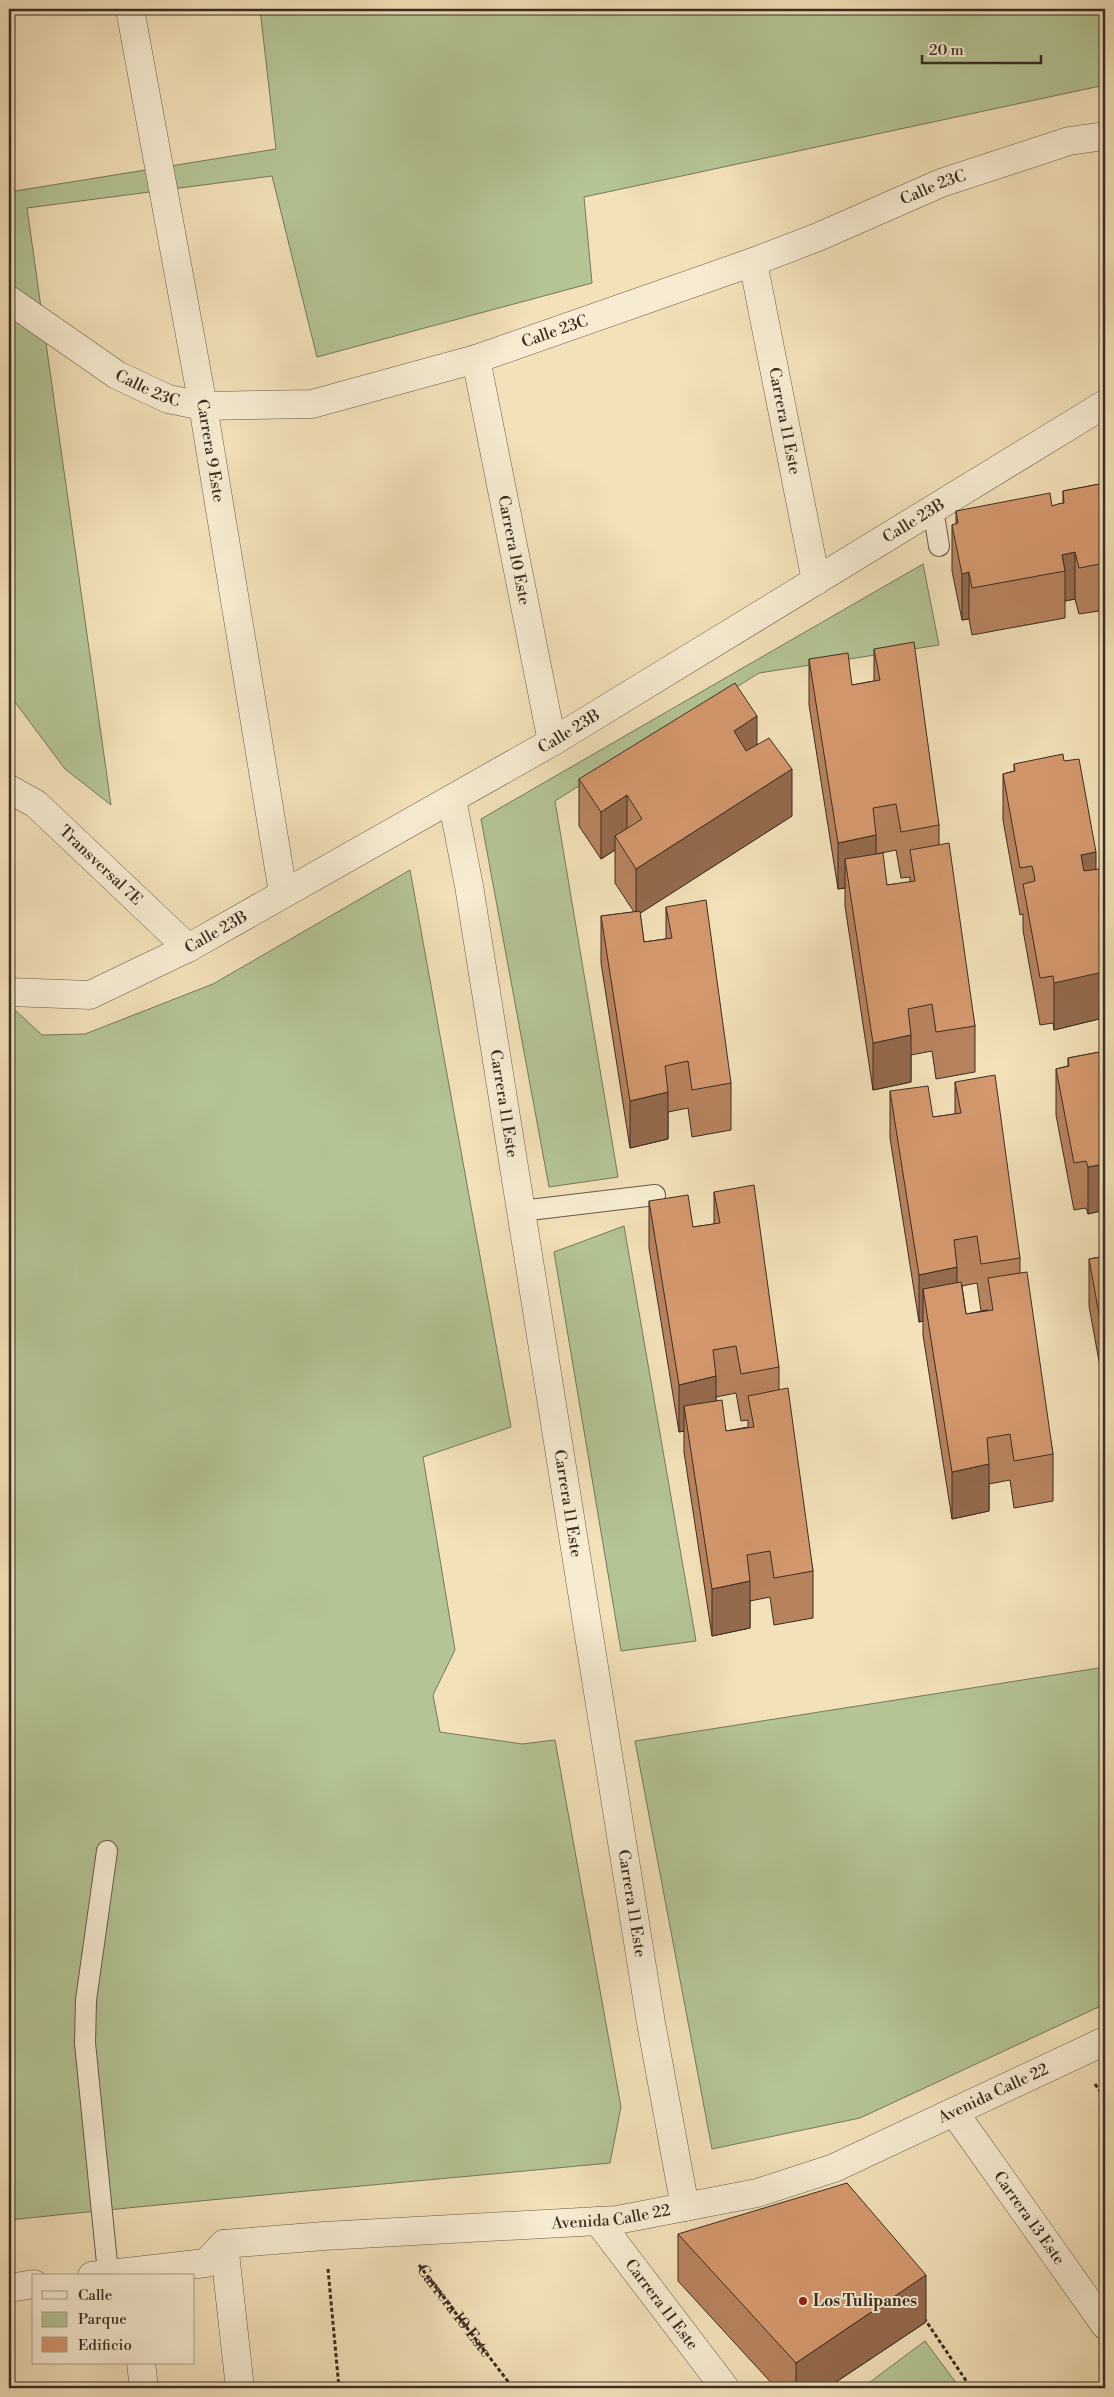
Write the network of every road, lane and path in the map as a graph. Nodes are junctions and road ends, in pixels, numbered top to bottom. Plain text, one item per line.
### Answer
1 (130, 9) edge
2 (1105, 136) edge
3 (752, 262) junction
4 (9, 300) edge
5 (476, 359) junction
6 (1105, 404) edge
7 (204, 406) junction
8 (933, 509) junction
9 (939, 546) dead end
10 (816, 581) junction
11 (552, 742) junction
12 (9, 789) edge
13 (452, 798) junction
14 (283, 893) junction
15 (188, 948) junction
16 (9, 992) edge
17 (655, 1195) dead end
18 (520, 1211) junction
19 (107, 1851) dead end
20 (1105, 2041) edge
21 (954, 2112) junction
22 (685, 2207) junction
23 (598, 2221) junction
24 (394, 2233) junction
25 (324, 2236) junction
26 (224, 2244) junction
27 (114, 2274) edge
28 (32, 2284) edge
29 (9, 2288) edge
30 (922, 2316) edge
31 (1105, 2325) edge
32 (141, 2364) edge
33 (144, 2388) edge
34 (240, 2388) edge
35 (339, 2388) edge
36 (513, 2388) edge
37 (725, 2388) edge
38 (971, 2388) edge

1 - 7 street, Carrera 9 Este
2 - 3 street, Calle 23C
3 - 5 street, Calle 23C
3 - 10 street, Carrera 11 Este
4 - 7 street, Calle 23C
5 - 7 street, Calle 23C
5 - 11 street, Carrera 10 Este
6 - 8 street, Calle 23B
7 - 14 street, Carrera 9 Este
8 - 9 lane
8 - 10 street, Calle 23B
10 - 11 street, Calle 23B
11 - 13 street, Calle 23B
12 - 15 street, Transversal 7E
13 - 14 street, Calle 23B
13 - 18 street, Carrera 11 Este
14 - 15 street, Calle 23B
15 - 16 street, Calle 23B
17 - 18 lane
18 - 22 street, Carrera 11 Este
19 - 27 lane
20 - 21 street, Avenida Calle 22
21 - 22 street, Avenida Calle 22
21 - 31 street, Carrera 13 Este
22 - 23 street, Avenida Calle 22
23 - 24 street, Avenida Calle 22
23 - 37 street, Carrera 11 Este
24 - 25 street, Avenida Calle 22
24 - 36 path, Carrera 10 Este
25 - 26 street, Avenida Calle 22
25 - 35 path
26 - 27 street
26 - 34 street
28 - 29 street
30 - 38 path
32 - 33 street

